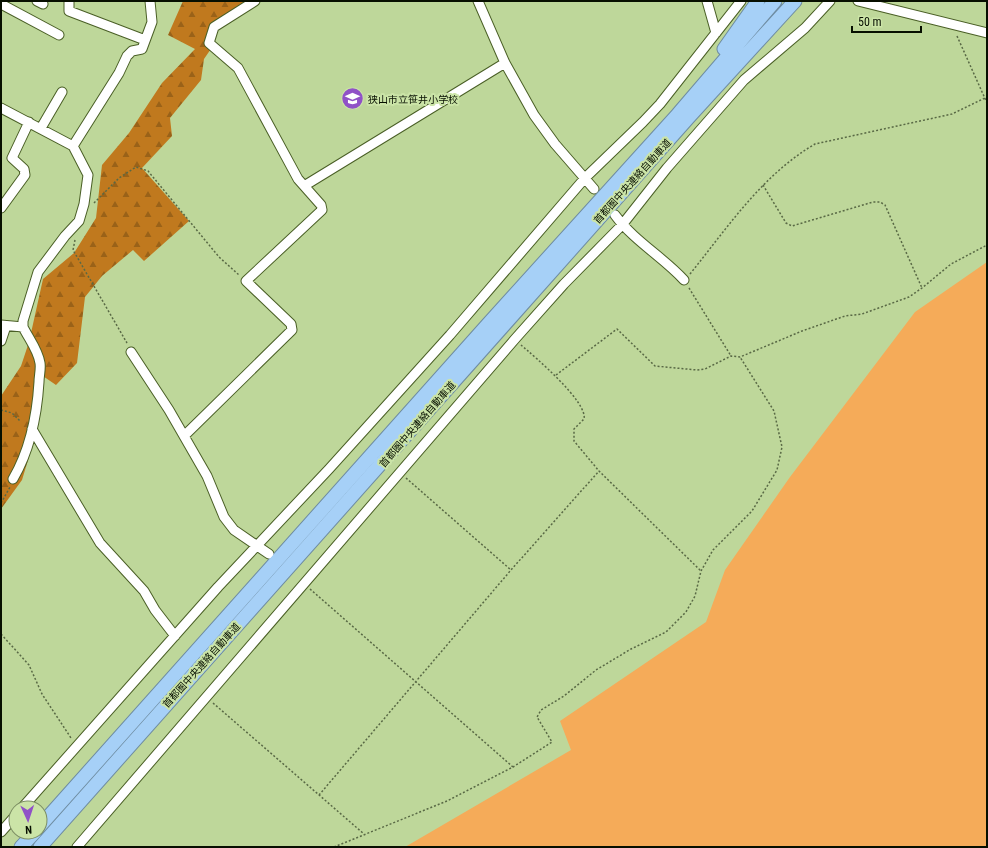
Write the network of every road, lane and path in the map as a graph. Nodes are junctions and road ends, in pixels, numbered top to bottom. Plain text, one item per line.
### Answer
1 (69, 1) edge
2 (150, 1) edge
3 (255, 1) edge
4 (478, 1) edge
5 (707, 1) edge
6 (741, 1) edge
7 (758, 1) edge
8 (776, 1) edge
9 (830, 1) edge
10 (858, 1) edge
11 (794, 2) edge
12 (1, 4) edge
13 (958, 25) junction
14 (716, 33) junction
15 (987, 33) edge
16 (59, 35) dead end
17 (145, 40) junction
18 (505, 63) junction
19 (62, 92) dead end
20 (985, 98) junction
21 (987, 103) edge
22 (1, 108) edge
23 (678, 114) junction
24 (30, 122) junction
25 (41, 128) junction
26 (73, 146) junction
27 (584, 178) junction
28 (762, 184) junction
29 (304, 186) junction
30 (594, 189) dead end
31 (1, 208) edge
32 (615, 215) dead end
33 (80, 218) junction
34 (622, 225) junction
35 (987, 246) edge
36 (684, 280) junction
37 (246, 281) junction
38 (922, 288) junction
39 (3, 326) edge
40 (23, 327) junction
41 (515, 339) junction
42 (1, 341) edge
43 (131, 352) joint
44 (731, 356) junction
45 (740, 357) junction
46 (556, 375) junction
47 (1, 410) edge
48 (20, 421) dead end
49 (32, 430) junction
50 (184, 436) junction
51 (599, 471) junction
52 (400, 473) junction
53 (13, 479) joint
54 (1, 503) edge
55 (257, 546) junction
56 (269, 554) dead end
57 (511, 570) junction
58 (701, 571) junction
59 (304, 584) junction
60 (1, 634) edge
61 (175, 636) junction
62 (416, 681) junction
63 (207, 698) junction
64 (76, 745) junction
65 (513, 767) junction
66 (319, 794) junction
67 (29, 800) edge
68 (48, 817) edge
69 (8, 824) edge
70 (1, 832) edge
71 (364, 834) junction
72 (40, 847) edge
73 (77, 847) edge
74 (334, 847) edge

1 - 17 street
2 - 17 street
3 - 29 street
4 - 18 street
5 - 14 street
6 - 14 street
7 - 23 highway
8 - 23 highway, 首都圏中央連絡自動車道
9 - 34 street
10 - 13 street
11 - 72 highway, 首都圏中央連絡自動車道
12 - 16 street
13 - 15 street
13 - 20 path
14 - 27 street
17 - 26 street
18 - 27 street
18 - 29 street
19 - 25 street
20 - 21 path
20 - 28 path
22 - 24 street
23 - 68 highway, 首都圏中央連絡自動車道
24 - 25 street
24 - 31 street
25 - 26 street
26 - 33 street
27 - 30 street
27 - 55 street
28 - 36 path
28 - 38 path
29 - 37 street
32 - 34 street
33 - 37 path
33 - 40 street
33 - 43 path
34 - 36 street
34 - 41 street
35 - 38 path
36 - 44 path
37 - 50 street
38 - 45 path
39 - 40 street
39 - 42 street
40 - 49 street
41 - 46 path
41 - 52 street
43 - 50 street
44 - 45 path
44 - 46 path
45 - 58 path
46 - 51 path
47 - 48 path
49 - 53 street
49 - 61 street
50 - 55 street
51 - 57 path
51 - 58 path
52 - 57 path
52 - 59 street
53 - 54 path
55 - 56 street
55 - 61 street
57 - 62 path
58 - 65 path
59 - 62 path
59 - 63 street
60 - 64 path
61 - 64 street
62 - 65 path
62 - 66 path
63 - 66 path
63 - 73 street
64 - 67 street
65 - 71 path
66 - 71 path
69 - 70 street
71 - 74 path

